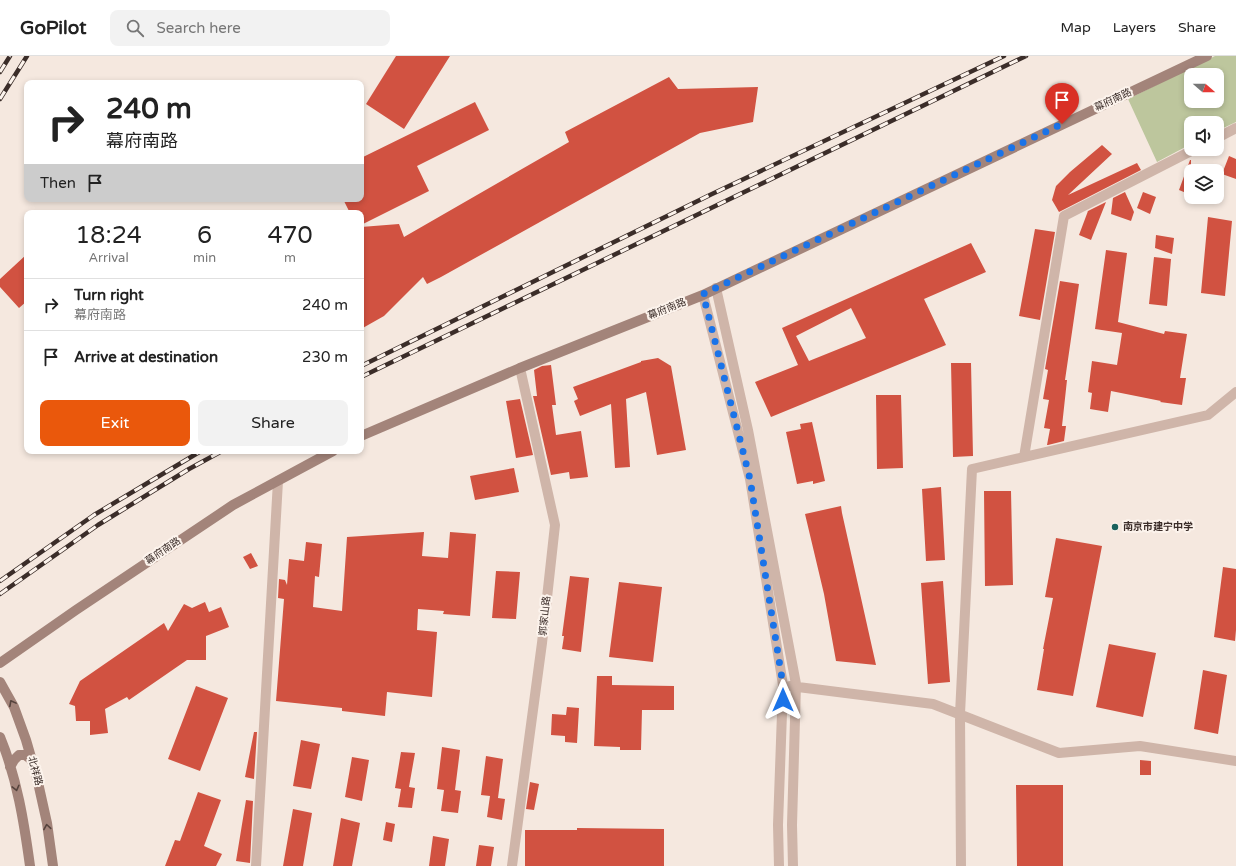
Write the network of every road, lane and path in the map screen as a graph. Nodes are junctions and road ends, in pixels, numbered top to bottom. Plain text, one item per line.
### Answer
1 (1207, 56) edge
2 (1236, 128) edge
3 (1224, 134) edge
4 (1184, 155) edge
5 (716, 288) junction
6 (703, 294) junction
7 (520, 368) junction
8 (1236, 392) edge
9 (364, 435) edge
10 (328, 454) edge
11 (1024, 457) junction
12 (278, 481) junction
13 (0, 664) edge
14 (0, 682) edge
15 (783, 685) junction
16 (960, 714) junction
17 (0, 737) edge
18 (32, 760) junction
19 (1236, 761) edge
20 (10, 767) junction
21 (30, 866) edge
22 (53, 866) edge
23 (256, 866) edge
24 (512, 866) edge
25 (779, 866) edge
26 (793, 866) edge
27 (961, 866) edge

1 - 5 street, 幕府南路
2 - 3 street
4 - 11 street
5 - 6 street, 幕府南路
5 - 26 street
6 - 7 street, 幕府南路
6 - 15 street
7 - 9 street, 幕府南路
7 - 24 street, 郭家山路
8 - 11 street
10 - 12 street, 幕府南路
11 - 16 street
12 - 13 street, 幕府南路
12 - 23 street
18 -> 14 street, 北祥路
15 - 16 street
15 - 25 street
16 - 19 street
16 - 27 street
17 - 20 street
18 - 20 street
22 -> 18 street, 北祥路
20 -> 21 street

